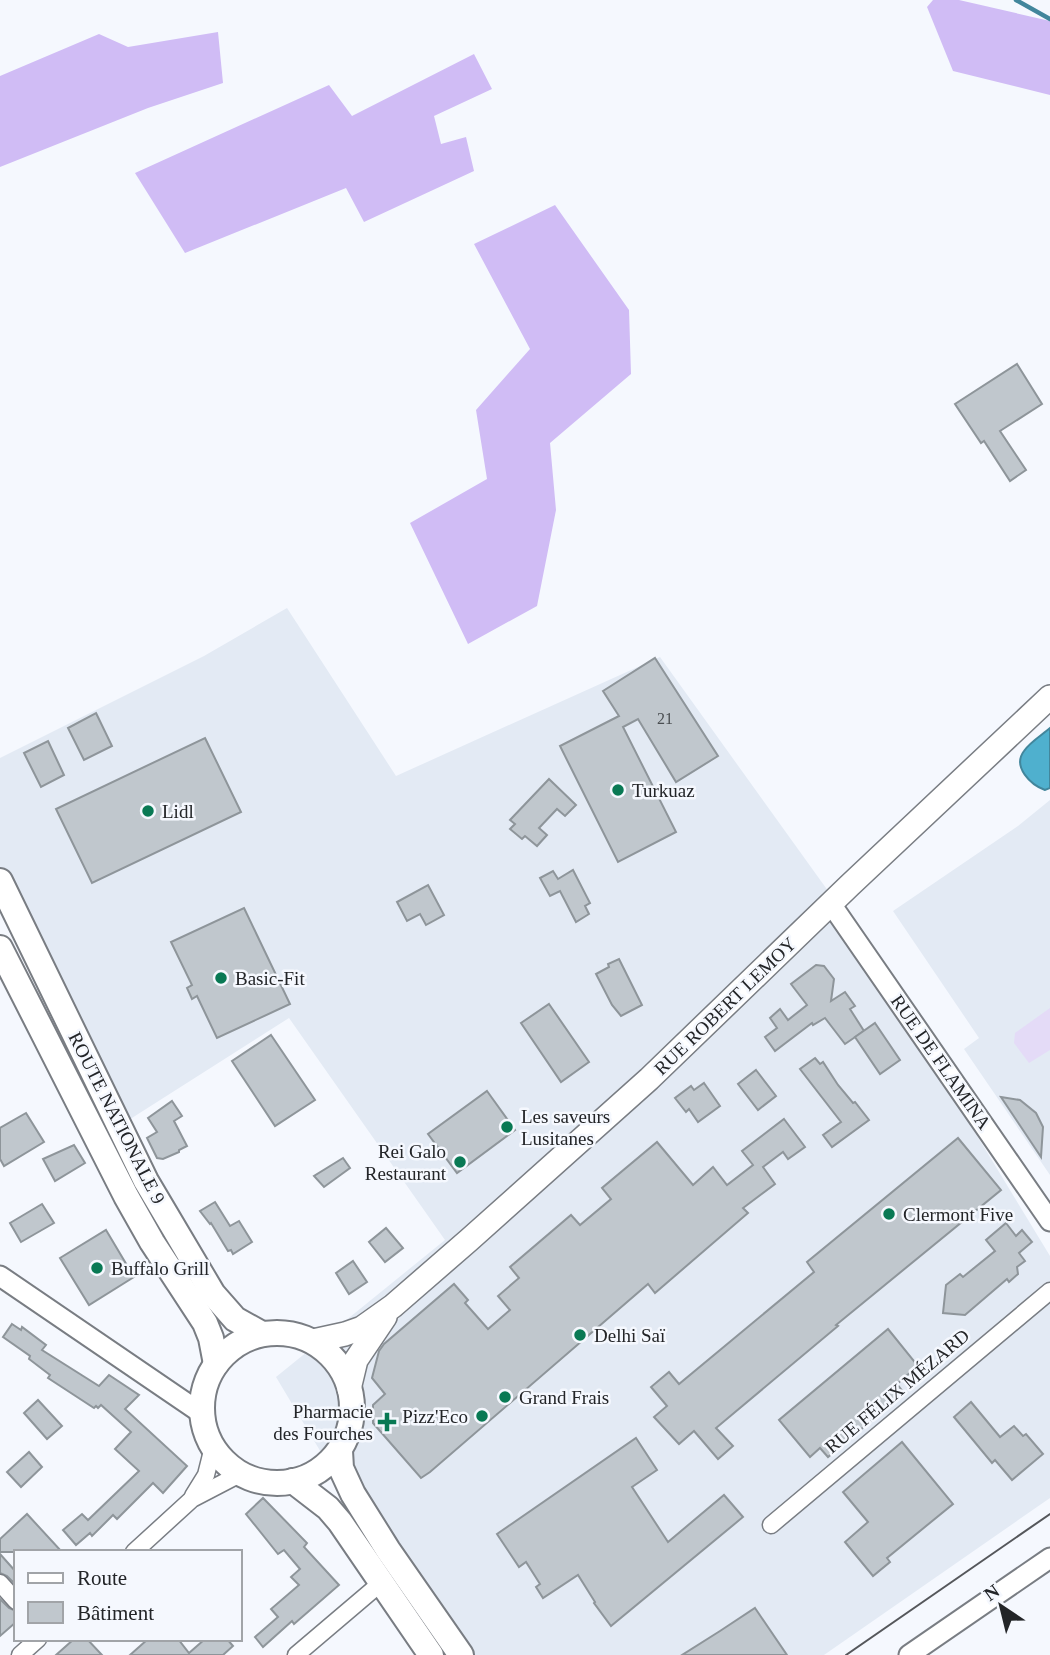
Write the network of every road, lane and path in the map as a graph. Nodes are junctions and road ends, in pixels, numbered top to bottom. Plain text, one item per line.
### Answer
1 (1050, 697) edge
2 (0, 881) edge
3 (831, 904) junction
4 (0, 948) edge
5 (1050, 1221) edge
6 (0, 1276) edge
7 (1050, 1291) edge
8 (393, 1306) junction
9 (262, 1334) junction
10 (313, 1341) junction
11 (216, 1364) junction
12 (349, 1389) junction
13 (201, 1413) junction
14 (213, 1447) junction
15 (340, 1451) junction
16 (240, 1474) junction
17 (293, 1481) junction
18 (192, 1499) junction
19 (771, 1525) dead end
20 (136, 1550) edge
21 (1050, 1558) edge
22 (382, 1582) junction
23 (0, 1583) edge
24 (14, 1599) edge
25 (36, 1641) edge
26 (20, 1655) edge
27 (296, 1655) edge
28 (431, 1655) edge
29 (461, 1655) edge
30 (909, 1655) edge

1 - 3 main road, RUE ROBERT LEMOY
2 - 9 main road, ROUTE NATIONALE 9
3 - 5 street, RUE DE FLAMINA
3 - 8 main road, RUE ROBERT LEMOY
4 - 11 main road
6 - 13 street
7 - 19 street, RUE FÉLIX MÉZARD
8 - 10 main road, RUE ROBERT LEMOY
8 - 12 main road, RUE ROBERT LEMOY
9 - 10 main road
9 - 11 main road
10 - 12 main road
11 - 13 main road
12 - 15 main road
13 - 14 main road
14 - 16 main road
14 - 18 street
15 - 17 main road
15 - 29 main road
16 - 17 main road
16 - 18 street
17 - 22 main road
18 - 20 street
21 - 30 street
22 - 27 street
22 - 28 main road
23 - 24 street
25 - 26 street

